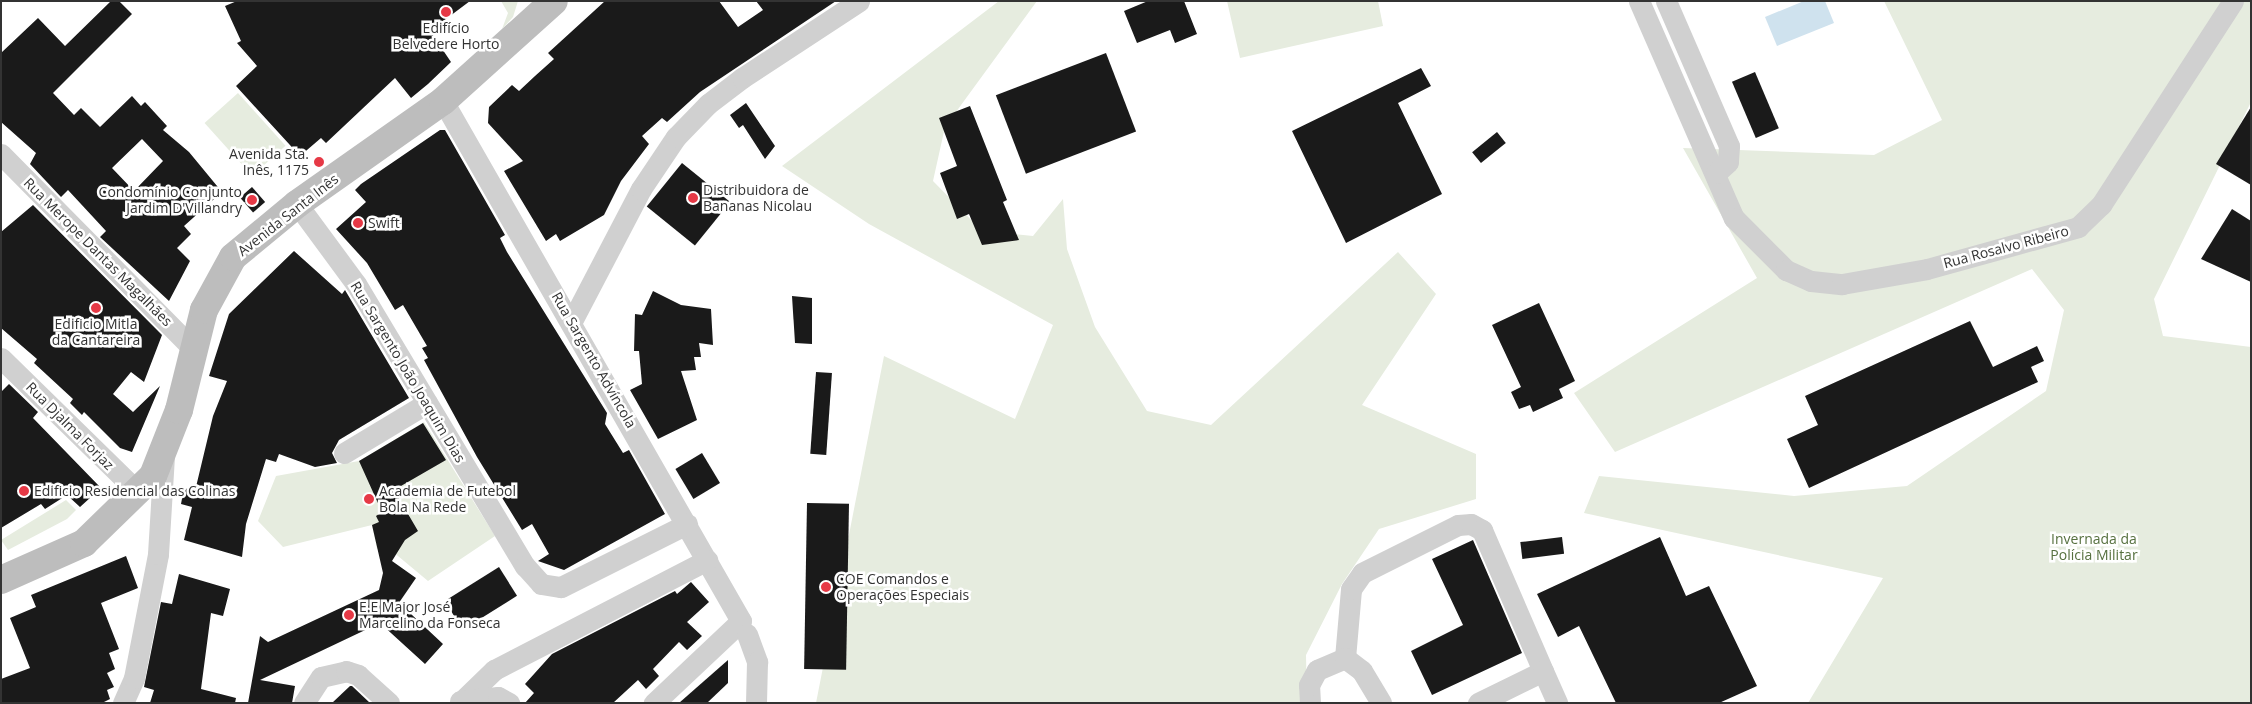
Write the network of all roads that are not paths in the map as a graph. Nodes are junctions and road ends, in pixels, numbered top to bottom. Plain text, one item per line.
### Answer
1 (859, 1) edge
2 (1639, 1) edge
3 (1666, 1) edge
4 (2233, 1) edge
5 (541, 6) edge
6 (443, 100) junction
7 (1, 154) edge
8 (1716, 174) junction
9 (297, 204) junction
10 (572, 321) junction
11 (194, 350) junction
12 (1, 358) edge
13 (427, 403) junction
14 (344, 454) dead end
15 (164, 457) junction
16 (139, 493) junction
17 (687, 524) junction
18 (707, 560) junction
19 (1, 580) edge
20 (744, 628) junction
21 (1345, 658) junction
22 (1543, 671) junction
23 (503, 700) edge
24 (458, 701) edge
25 (123, 703) edge
26 (304, 703) edge
27 (389, 703) edge
28 (654, 703) edge
29 (756, 703) edge
30 (1310, 703) edge
31 (1381, 703) edge
32 (1478, 703) edge
33 (1557, 703) edge

1 - 10 street
2 - 8 street, Rua Rosalvo Ribeiro
3 - 8 street
4 - 8 street, Rua Rosalvo Ribeiro
5 - 6 main road, Avenida Santa Inês
6 - 9 main road, Avenida Santa Inês
6 - 10 street, Rua Sargento Advíncola
7 - 11 street, Rua Merope Dantas Magalhães
9 - 11 main road, Avenida Santa Inês
9 - 13 street, Rua Sargento João Joaquim Dias
10 - 17 street, Rua Sargento Advíncola
11 - 15 main road, Avenida Santa Inês
12 - 16 street, Rua Djalma Forjaz
13 - 14 street
13 - 17 street, Rua Sargento João Joaquim Dias
15 - 16 main road, Avenida Santa Inês
15 - 25 street
16 - 19 main road, Avenida Santa Inês
17 - 18 street, Rua Sargento Advíncola
18 - 20 street, Rua Sargento Advíncola
18 - 24 street
20 - 28 street
20 - 29 street, Rua Sargento Advíncola
21 - 22 street
21 - 30 street
21 - 31 street
22 - 32 street
22 - 33 street
23 - 24 street
26 - 27 street

